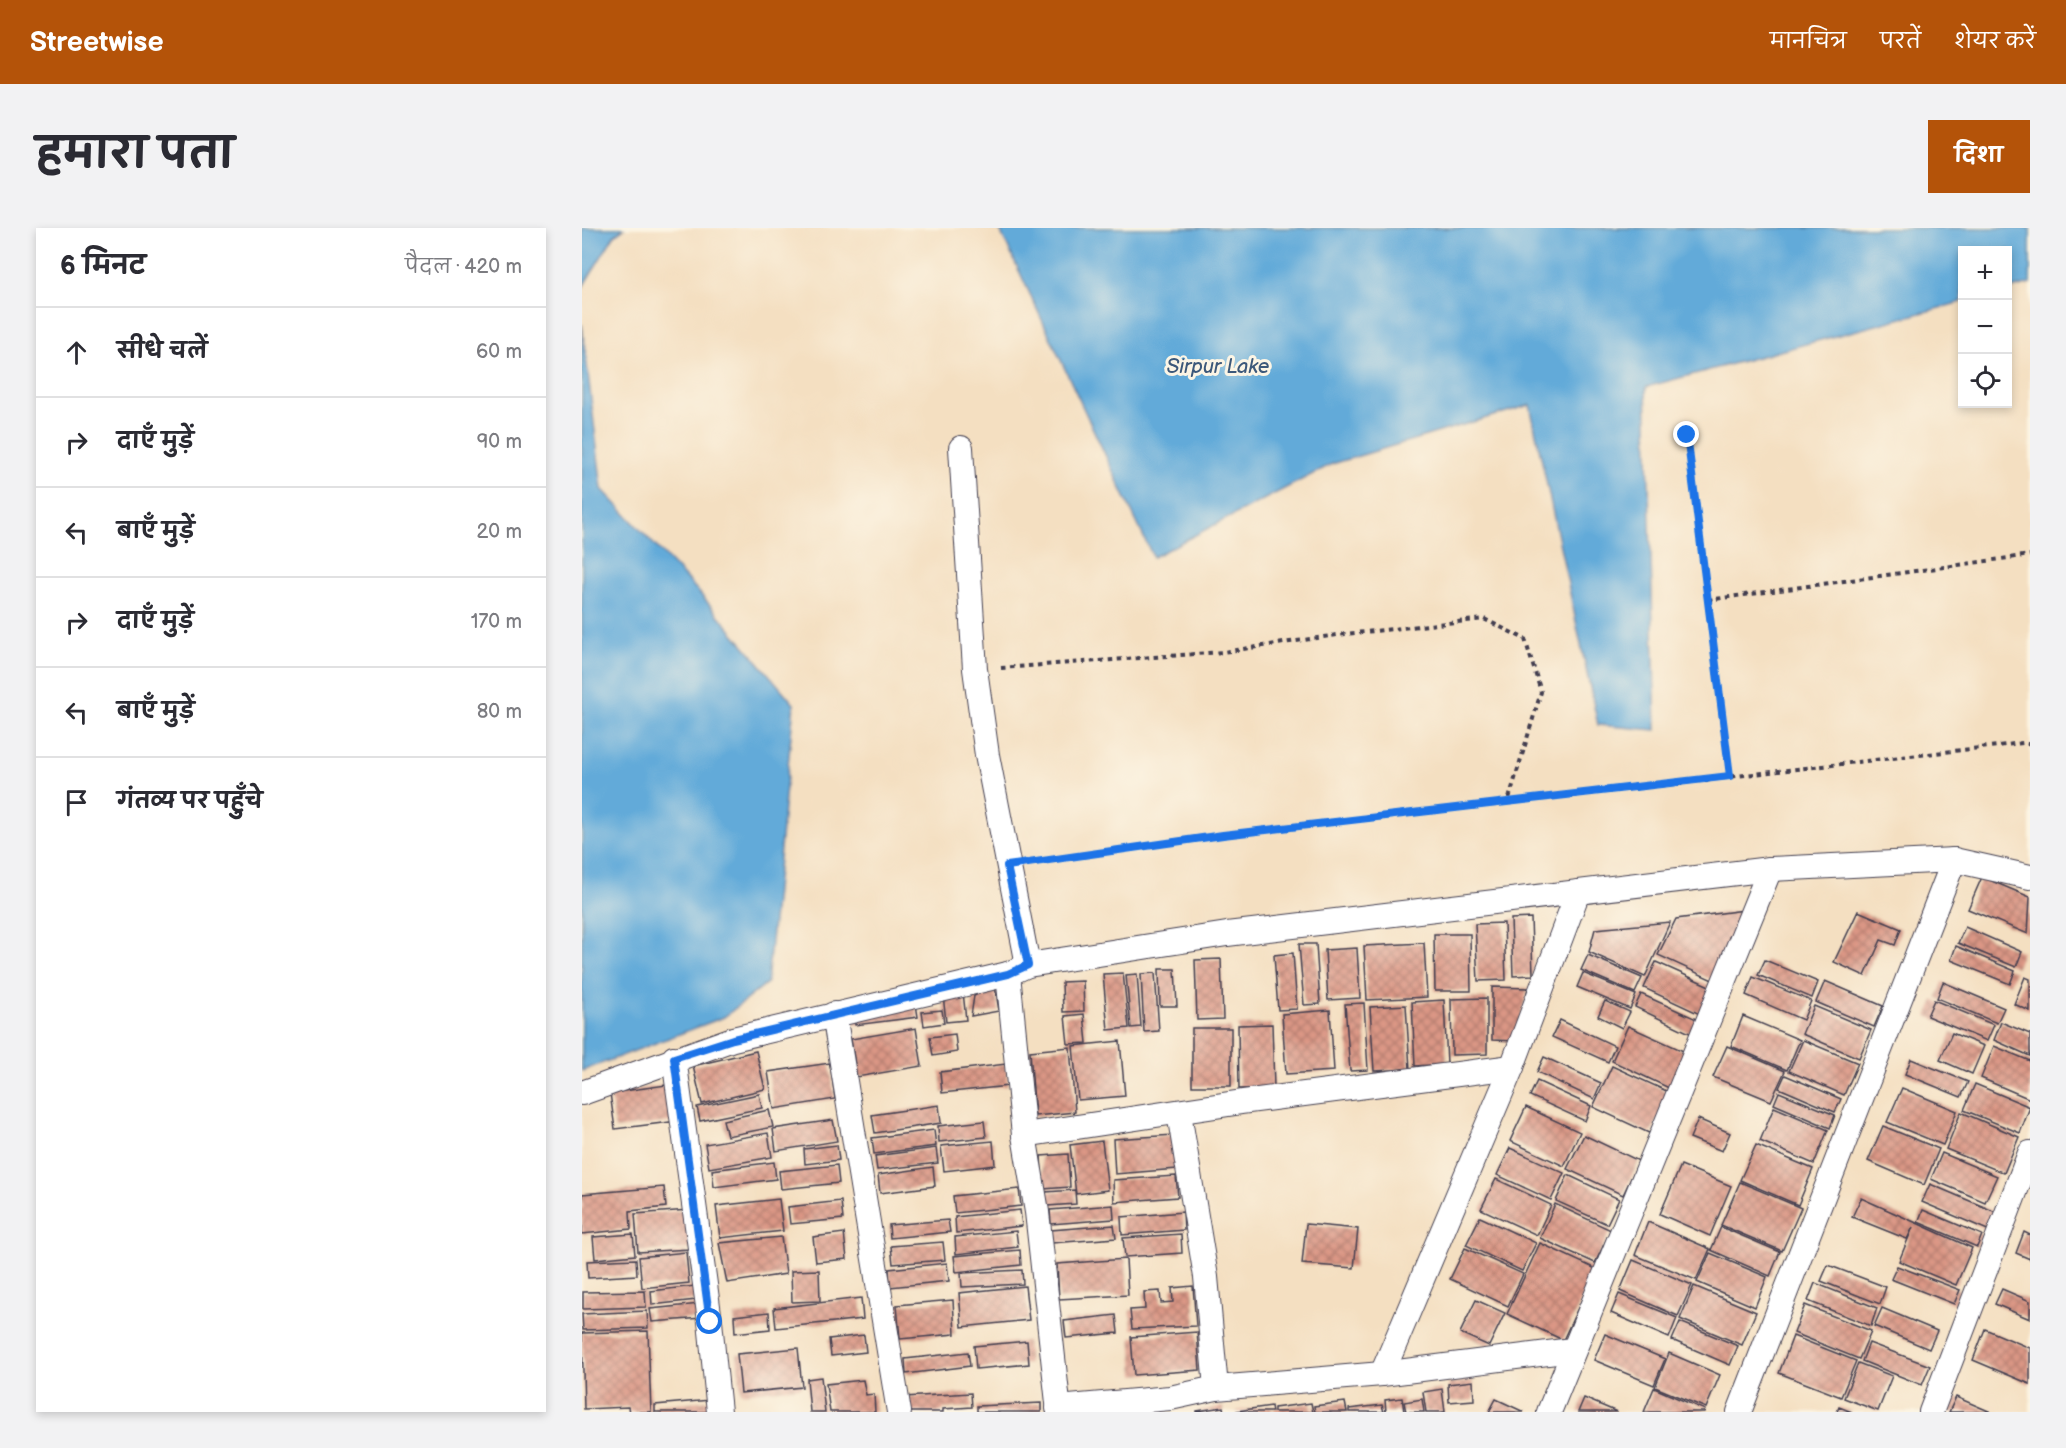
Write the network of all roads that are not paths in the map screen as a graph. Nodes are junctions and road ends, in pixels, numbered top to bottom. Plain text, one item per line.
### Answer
1 (961, 448) dead end
2 (1954, 860) junction
3 (1770, 869) junction
4 (2030, 877) edge
5 (1578, 892) junction
6 (1018, 969) junction
7 (834, 1014) junction
8 (674, 1058) junction
9 (1512, 1067) junction
10 (582, 1093) edge
11 (1179, 1113) junction
12 (1024, 1136) junction
13 (2030, 1153) edge
14 (1572, 1350) junction
15 (1382, 1374) junction
16 (1216, 1388) junction
17 (1059, 1410) edge
18 (719, 1412) edge
19 (899, 1412) edge
20 (1549, 1412) edge
21 (1739, 1412) edge
22 (1931, 1412) edge

1 - 6 street
2 - 3 street
2 - 4 street
2 - 21 street
3 - 5 street
3 - 14 street
5 - 6 street
5 - 9 street
6 - 7 street
6 - 12 street
7 - 8 street
7 - 19 street
8 - 10 street
8 - 18 street
9 - 11 street
9 - 15 street
11 - 12 street
11 - 16 street
12 - 17 street
13 - 22 street
14 - 15 street
14 - 20 street
15 - 16 street
16 - 17 street

